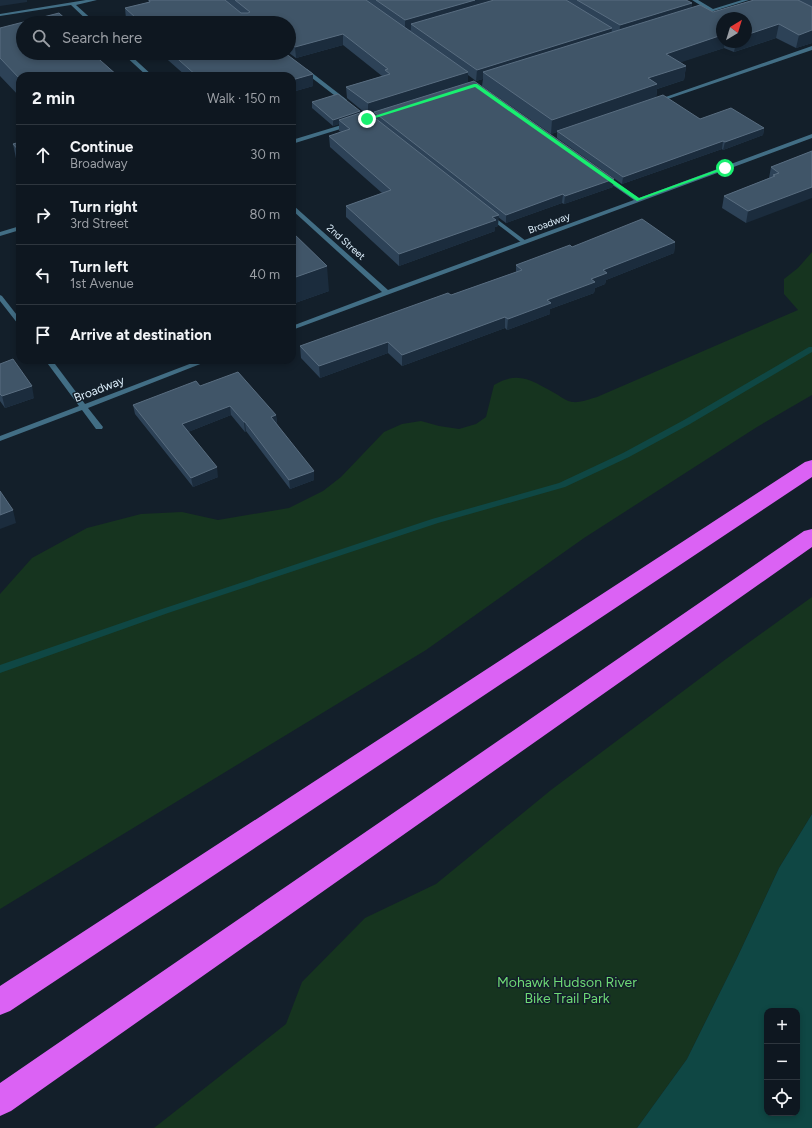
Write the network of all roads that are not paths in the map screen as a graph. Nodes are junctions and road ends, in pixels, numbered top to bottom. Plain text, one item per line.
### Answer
1 (95, 0) edge
2 (694, 0) edge
3 (747, 0) edge
4 (88, 1) edge
5 (72, 4) junction
6 (713, 11) junction
7 (0, 15) edge
8 (698, 15) edge
9 (85, 16) edge
10 (812, 48) edge
11 (133, 60) edge
12 (302, 67) edge
13 (146, 72) edge
14 (647, 104) edge
15 (349, 105) edge
16 (352, 124) edge
17 (812, 136) edge
18 (296, 141) edge
19 (599, 173) edge
20 (638, 200) junction
21 (296, 210) edge
22 (487, 213) edge
23 (16, 229) edge
24 (0, 234) edge
25 (524, 242) junction
26 (387, 292) junction
27 (0, 297) edge
28 (16, 318) edge
29 (296, 326) edge
30 (51, 364) edge
31 (195, 364) edge
32 (83, 406) junction
33 (99, 427) dead end
34 (0, 439) edge
35 (812, 467) edge
36 (812, 536) edge
37 (0, 1002) edge
38 (0, 1101) edge

1 - 4 street
2 - 6 street
3 - 6 street
4 - 5 street
5 - 7 street
5 - 9 street
6 - 8 street
10 - 14 street
11 - 13 street
12 - 15 street
16 - 18 street
17 - 20 street, Broadway
19 - 20 street
20 - 25 street, Broadway
21 - 26 street, 2nd Street
22 - 25 street
23 - 24 street
25 - 26 street, Broadway
26 - 29 street, Broadway
27 - 28 street
30 - 32 street
31 - 32 street, Broadway
32 - 33 street
32 - 34 street, Broadway
35 - 37 highway
36 - 38 highway

